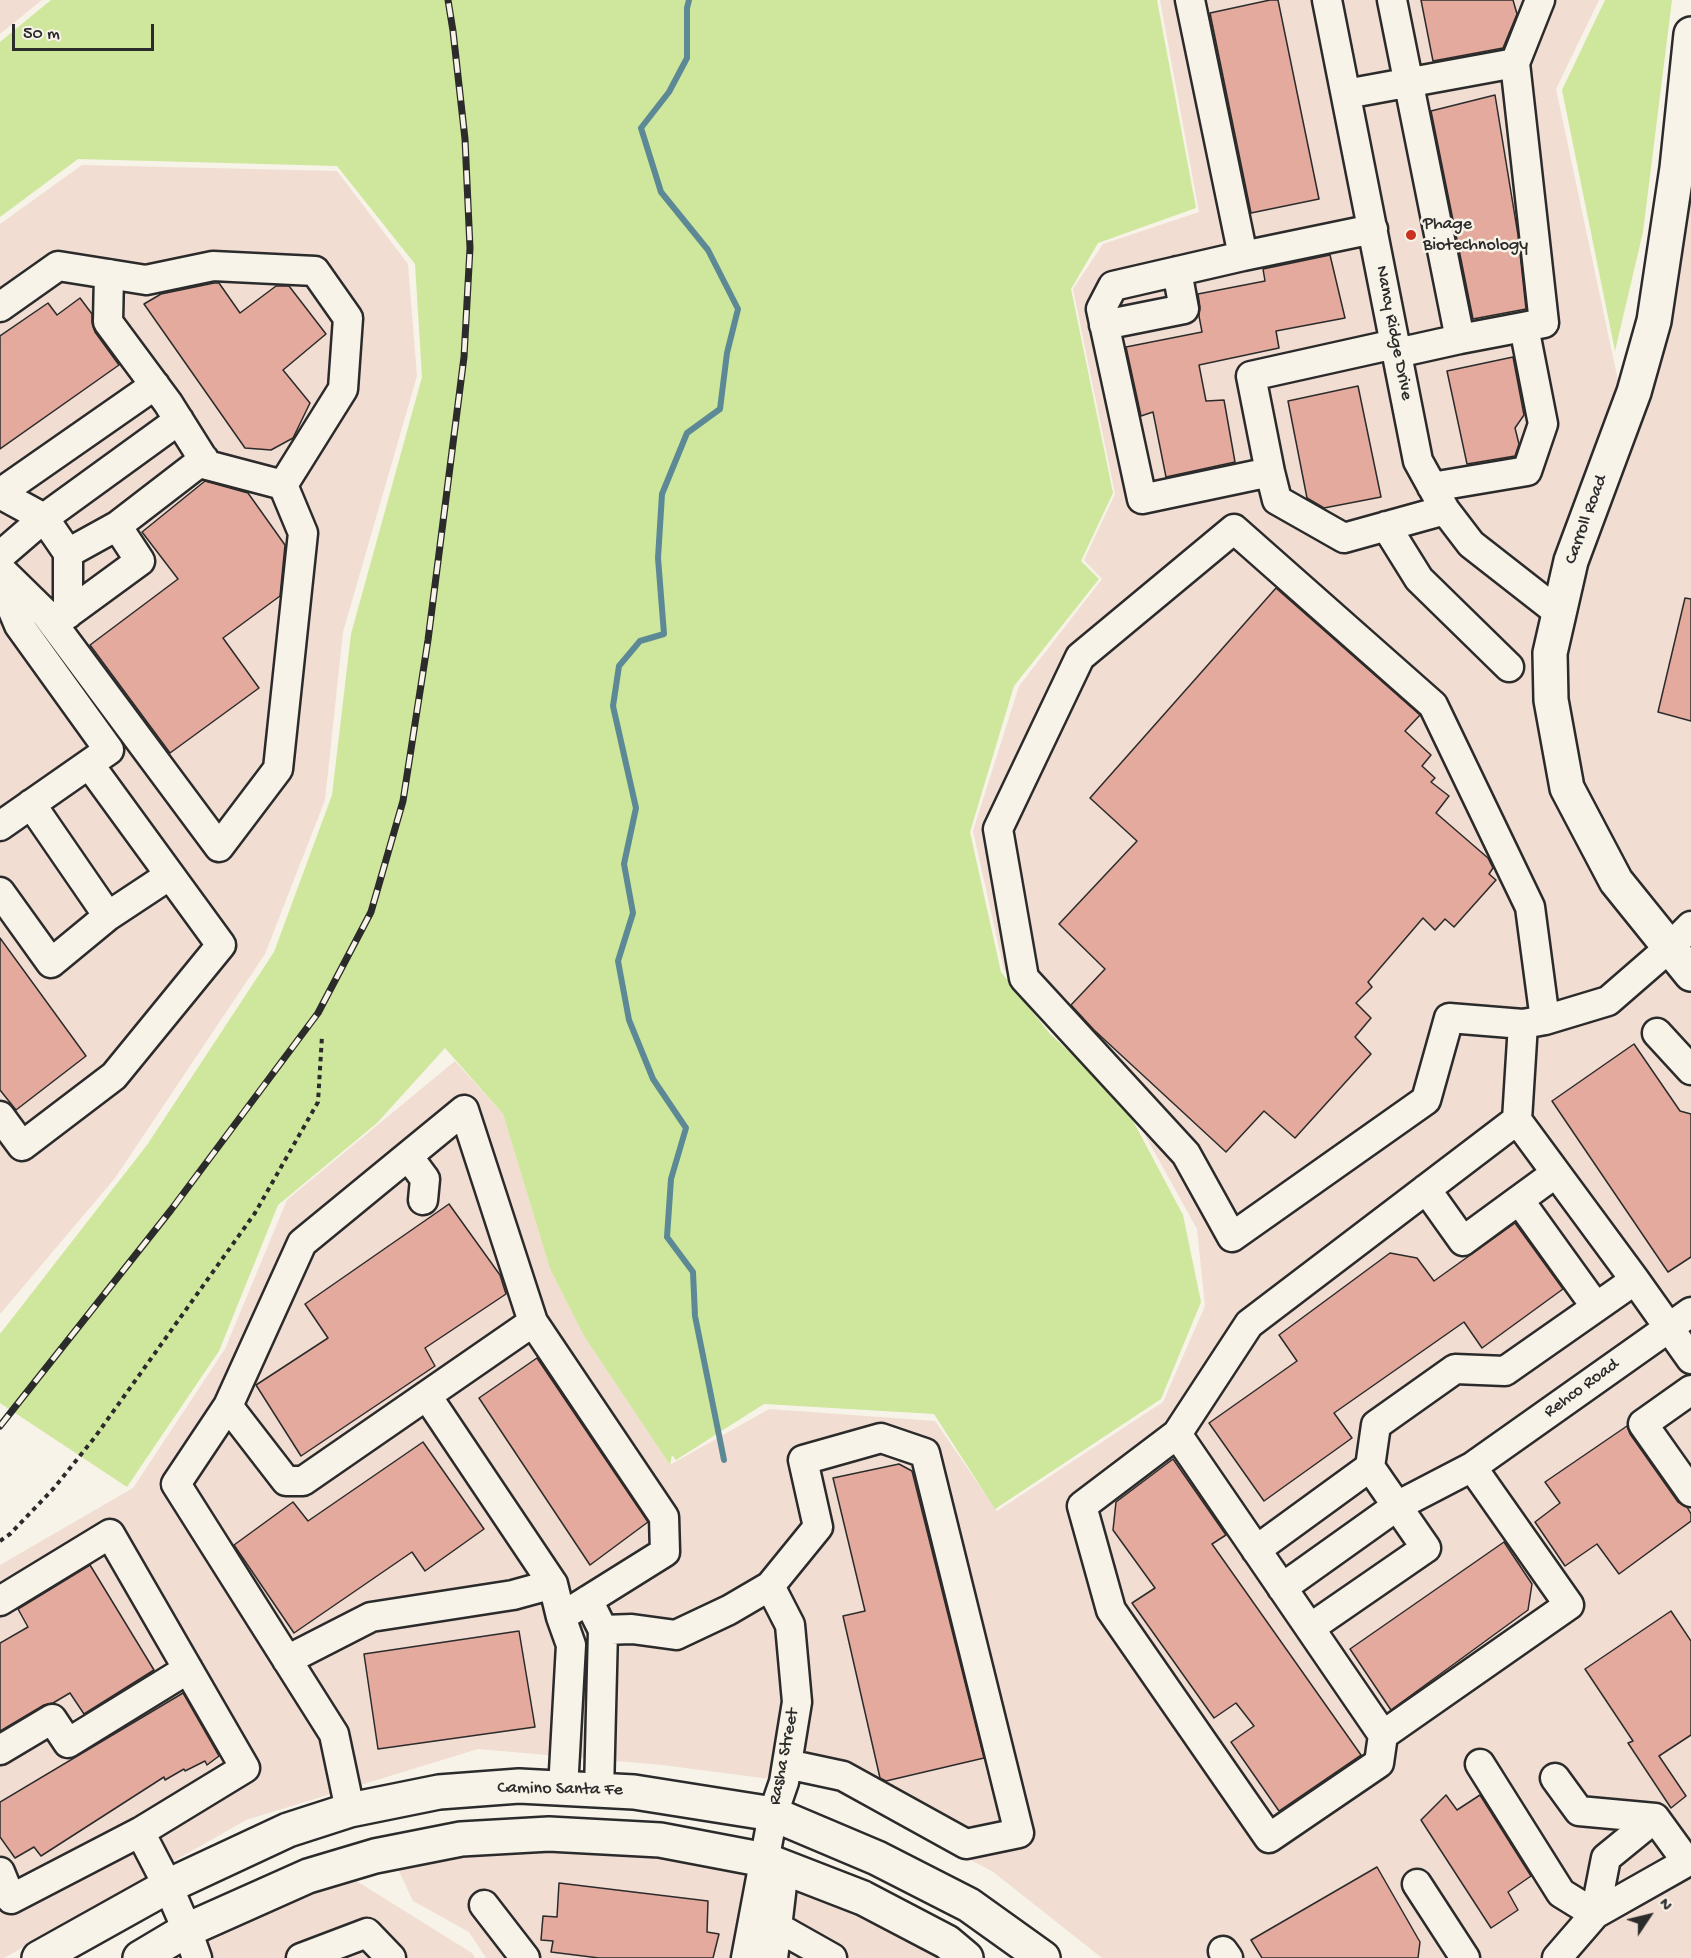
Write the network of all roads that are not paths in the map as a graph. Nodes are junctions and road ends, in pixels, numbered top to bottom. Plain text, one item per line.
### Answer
1 (1190, 0) edge
2 (1327, 0) edge
3 (1392, 0) edge
4 (1540, 0) edge
5 (1691, 34) edge
6 (1515, 63) junction
7 (1409, 83) junction
8 (1346, 94) junction
9 (1684, 168) edge
10 (1373, 229) junction
11 (1243, 256) junction
12 (1177, 271) junction
13 (109, 274) junction
14 (0, 307) edge
15 (1104, 325) junction
16 (1524, 327) junction
17 (1460, 339) junction
18 (1396, 348) junction
19 (155, 385) junction
20 (179, 420) junction
21 (204, 459) junction
22 (1270, 472) junction
23 (283, 485) junction
24 (0, 494) edge
25 (1439, 498) junction
26 (44, 518) junction
27 (117, 526) junction
28 (1386, 526) junction
29 (68, 553) junction
30 (0, 556) edge
31 (0, 569) edge
32 (0, 580) edge
33 (1558, 612) junction
34 (61, 619) junction
35 (1509, 667) dead end
36 (89, 764) junction
37 (31, 804) junction
38 (0, 826) edge
39 (170, 875) junction
40 (0, 892) edge
41 (108, 916) junction
42 (1680, 937) edge
43 (1691, 974) edge
44 (1534, 1022) junction
45 (1657, 1033) dead end
46 (1691, 1070) edge
47 (0, 1116) edge
48 (1517, 1120) junction
49 (408, 1156) junction
50 (1556, 1173) junction
51 (1426, 1189) junction
52 (423, 1200) dead end
53 (1519, 1200) junction
54 (1635, 1280) junction
55 (1596, 1307) junction
56 (1680, 1320) edge
57 (533, 1322) junction
58 (1691, 1359) edge
59 (426, 1396) junction
60 (1688, 1400) edge
61 (228, 1406) junction
62 (1177, 1434) junction
63 (1370, 1467) junction
64 (1472, 1467) junction
65 (1691, 1492) edge
66 (1397, 1506) junction
67 (1256, 1550) junction
68 (553, 1584) junction
69 (770, 1586) junction
70 (1282, 1588) junction
71 (588, 1600) junction
72 (0, 1601) edge
73 (561, 1617) junction
74 (1310, 1628) junction
75 (603, 1630) junction
76 (287, 1660) junction
77 (188, 1670) junction
78 (1383, 1735) junction
79 (0, 1750) edge
80 (787, 1764) junction
81 (1480, 1764) dead end
82 (1555, 1778) dead end
83 (563, 1789) junction
84 (599, 1791) junction
85 (351, 1810) junction
86 (773, 1814) junction
87 (1655, 1818) junction
88 (140, 1832) junction
89 (1689, 1860) edge
90 (774, 1864) junction
91 (0, 1872) edge
92 (1417, 1884) dead end
93 (168, 1886) junction
94 (484, 1905) dead end
95 (1595, 1914) junction
96 (777, 1927) junction
97 (192, 1944) edge
98 (39, 1958) edge
99 (140, 1958) edge
100 (301, 1958) edge
101 (391, 1958) edge
102 (525, 1958) edge
103 (746, 1958) edge
104 (773, 1958) edge
105 (832, 1958) edge
106 (966, 1958) edge
107 (1043, 1958) edge
108 (1465, 1958) edge
109 (1557, 1958) edge

1 - 11 street
2 - 8 street, Nancy Ridge Drive
3 - 7 street
4 - 6 street
5 - 9 main road, Carroll Road
6 - 7 street
6 - 16 street
7 - 8 street
7 - 17 street
8 - 10 street, Nancy Ridge Drive
9 - 33 main road, Carroll Road
10 - 11 street
10 - 18 street, Nancy Ridge Drive
11 - 12 street
12 - 15 street
12 - 15 street
13 - 14 street
13 - 19 street
13 - 23 street
15 - 22 street
16 - 17 street
16 - 25 street
17 - 18 street
18 - 22 street
18 - 25 street, Nancy Ridge Drive
19 - 20 street
19 - 24 street
20 - 21 street
20 - 26 street
21 - 23 street
21 - 27 street
22 - 28 street
23 - 34 street
24 - 26 street
25 - 28 street
25 - 33 street, Nancy Ridge Drive
26 - 29 street
26 - 30 street
27 - 29 street
27 - 34 street
28 - 35 street
29 - 34 street
31 - 34 street
32 - 36 street
33 - 42 main road, Carroll Road
36 - 37 street
36 - 39 street
37 - 38 street
37 - 41 street
39 - 41 street
39 - 47 street
40 - 41 street
42 - 43 main road, Carroll Road
42 - 44 street
44 - 44 street
44 - 48 street
45 - 46 street
48 - 50 street
48 - 51 street
49 - 52 street
49 - 57 street
49 - 61 street
50 - 53 street
50 - 54 street
51 - 53 street
51 - 62 street
53 - 55 street
54 - 55 street
54 - 56 street
55 - 63 street
56 - 58 street
56 - 64 street, Rehco Road
57 - 59 street
57 - 71 street
59 - 61 street
59 - 68 street
60 - 65 street
61 - 76 street
62 - 67 street
62 - 78 street
63 - 66 street
63 - 67 street
64 - 66 street, Rehco Road
64 - 78 street
66 - 70 street, Rehco Road
66 - 74 street
67 - 70 street
68 - 73 street
68 - 76 street
69 - 75 street
69 - 80 street, Rasha Street
69 - 80 street
70 - 74 street
71 - 73 street
71 - 75 street
72 - 77 street
73 - 83 street
74 - 78 street
75 - 84 street
76 - 85 street
77 - 79 street
77 - 88 street
80 - 86 street, Rasha Street
81 - 95 street
82 - 87 street
83 - 84 main road, Camino Santa Fe
83 - 85 main road, Camino Santa Fe
84 - 86 main road, Camino Santa Fe
85 - 93 main road, Camino Santa Fe
86 - 90 street, Rasha Street
86 - 107 main road, Camino Santa Fe
87 - 89 street
87 - 95 street
88 - 91 street
88 - 93 street
89 - 95 street
90 - 96 street
90 - 97 main road
90 - 103 street
90 - 106 main road
92 - 108 street
93 - 97 street
93 - 98 main road, Camino Santa Fe
94 - 102 street
95 - 109 street
96 - 104 street
96 - 105 street
97 - 99 main road
100 - 101 street

